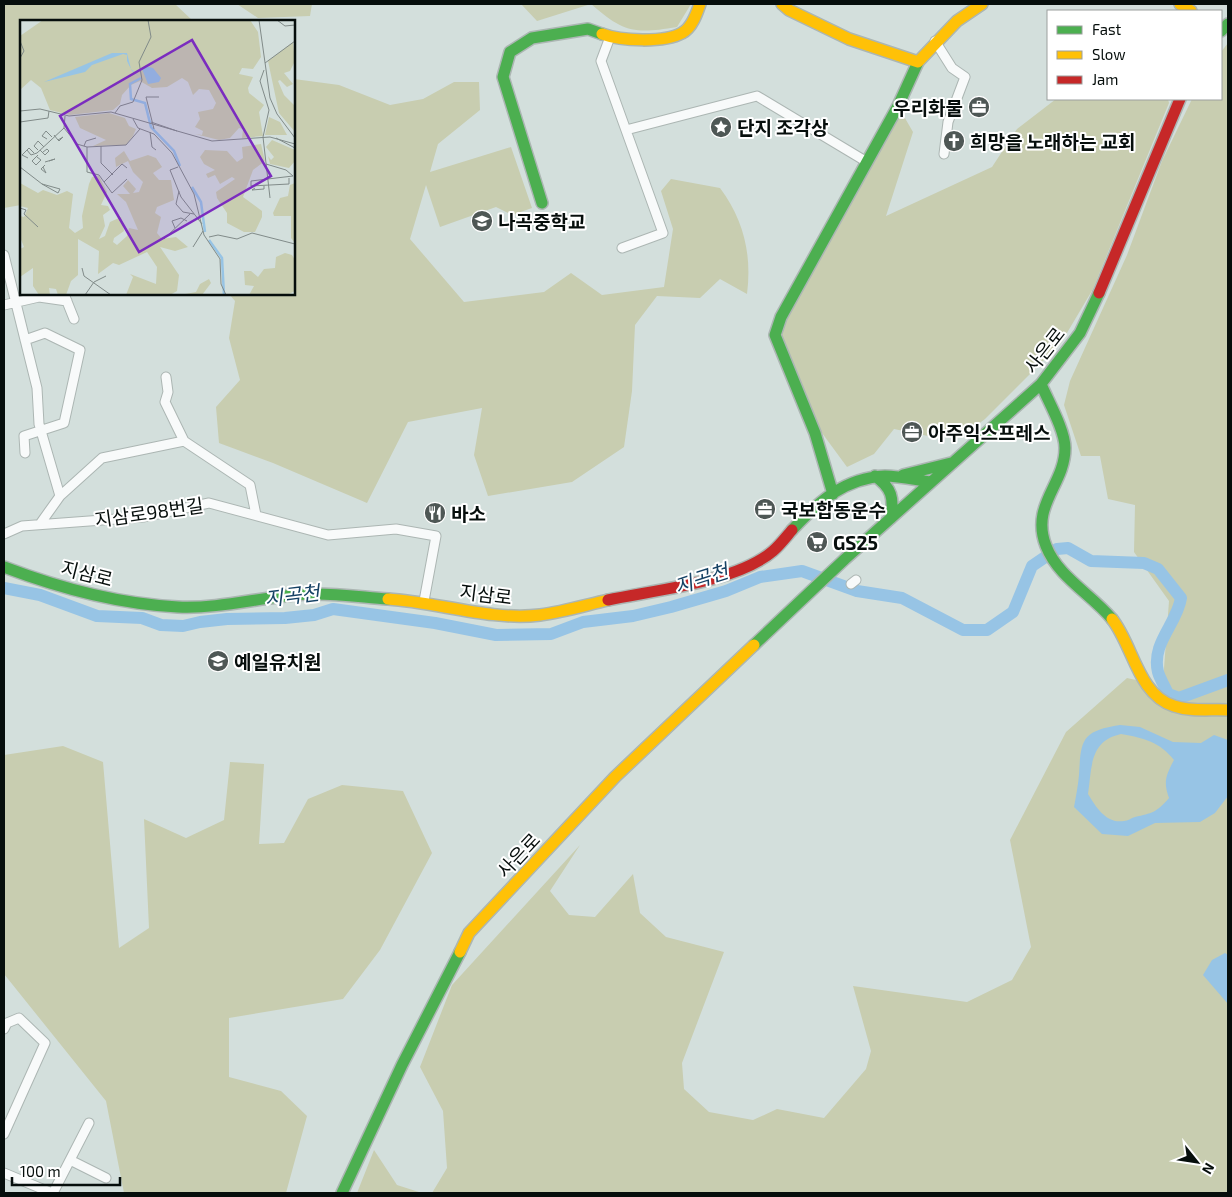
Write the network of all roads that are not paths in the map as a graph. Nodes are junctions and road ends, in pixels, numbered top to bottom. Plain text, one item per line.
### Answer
1 (700, 4) edge
2 (782, 4) edge
3 (982, 4) edge
4 (610, 37) junction
5 (936, 41) junction
6 (918, 62) junction
7 (1180, 100) edge
8 (626, 130) junction
9 (944, 154) dead end
10 (867, 162) junction
11 (542, 203) dead end
12 (622, 248) dead end
13 (4, 254) edge
14 (66, 297) edge
15 (16, 301) junction
16 (4, 305) edge
17 (74, 319) dead end
18 (25, 340) junction
19 (166, 377) dead end
20 (1041, 384) junction
21 (41, 430) junction
22 (184, 441) junction
23 (25, 452) dead end
24 (953, 462) junction
25 (875, 476) junction
26 (900, 476) junction
27 (932, 482) junction
28 (833, 494) junction
29 (60, 496) junction
30 (256, 516) junction
31 (891, 518) junction
32 (40, 524) junction
33 (4, 534) edge
34 (4, 567) edge
35 (424, 601) junction
36 (1228, 710) edge
37 (4, 1029) edge
38 (89, 1123) dead end
39 (4, 1134) edge
40 (70, 1160) junction
41 (4, 1173) edge
42 (106, 1178) dead end
43 (49, 1193) edge
44 (342, 1193) edge

1 - 4 street
2 - 6 street
3 - 5 street
4 - 8 street
4 - 11 street
5 - 6 street
5 - 9 street
6 - 10 street
7 - 20 street, 사은로
8 - 10 street
8 - 12 street
10 - 28 street
13 - 15 street
14 - 15 street
14 - 17 street
15 - 16 street
15 - 18 street
18 - 21 street
18 - 21 street
19 - 22 street
20 - 24 street, 사은로
20 - 36 street
21 - 23 street
21 - 29 street
22 - 29 street
22 - 30 street
24 - 26 street
24 - 27 street, 사은로
25 - 26 street, 지삼로
25 - 28 street, 지삼로
25 - 31 street
26 - 27 street, 지삼로
27 - 31 street, 사은로
28 - 35 street, 지삼로
29 - 32 street
30 - 32 street, 지삼로98번길
30 - 35 street, 지삼로98번길
31 - 44 street, 사은로
32 - 33 street, 지삼로98번길
34 - 35 street, 지삼로
37 - 39 street
38 - 40 street
40 - 42 street
40 - 43 street
41 - 43 street

